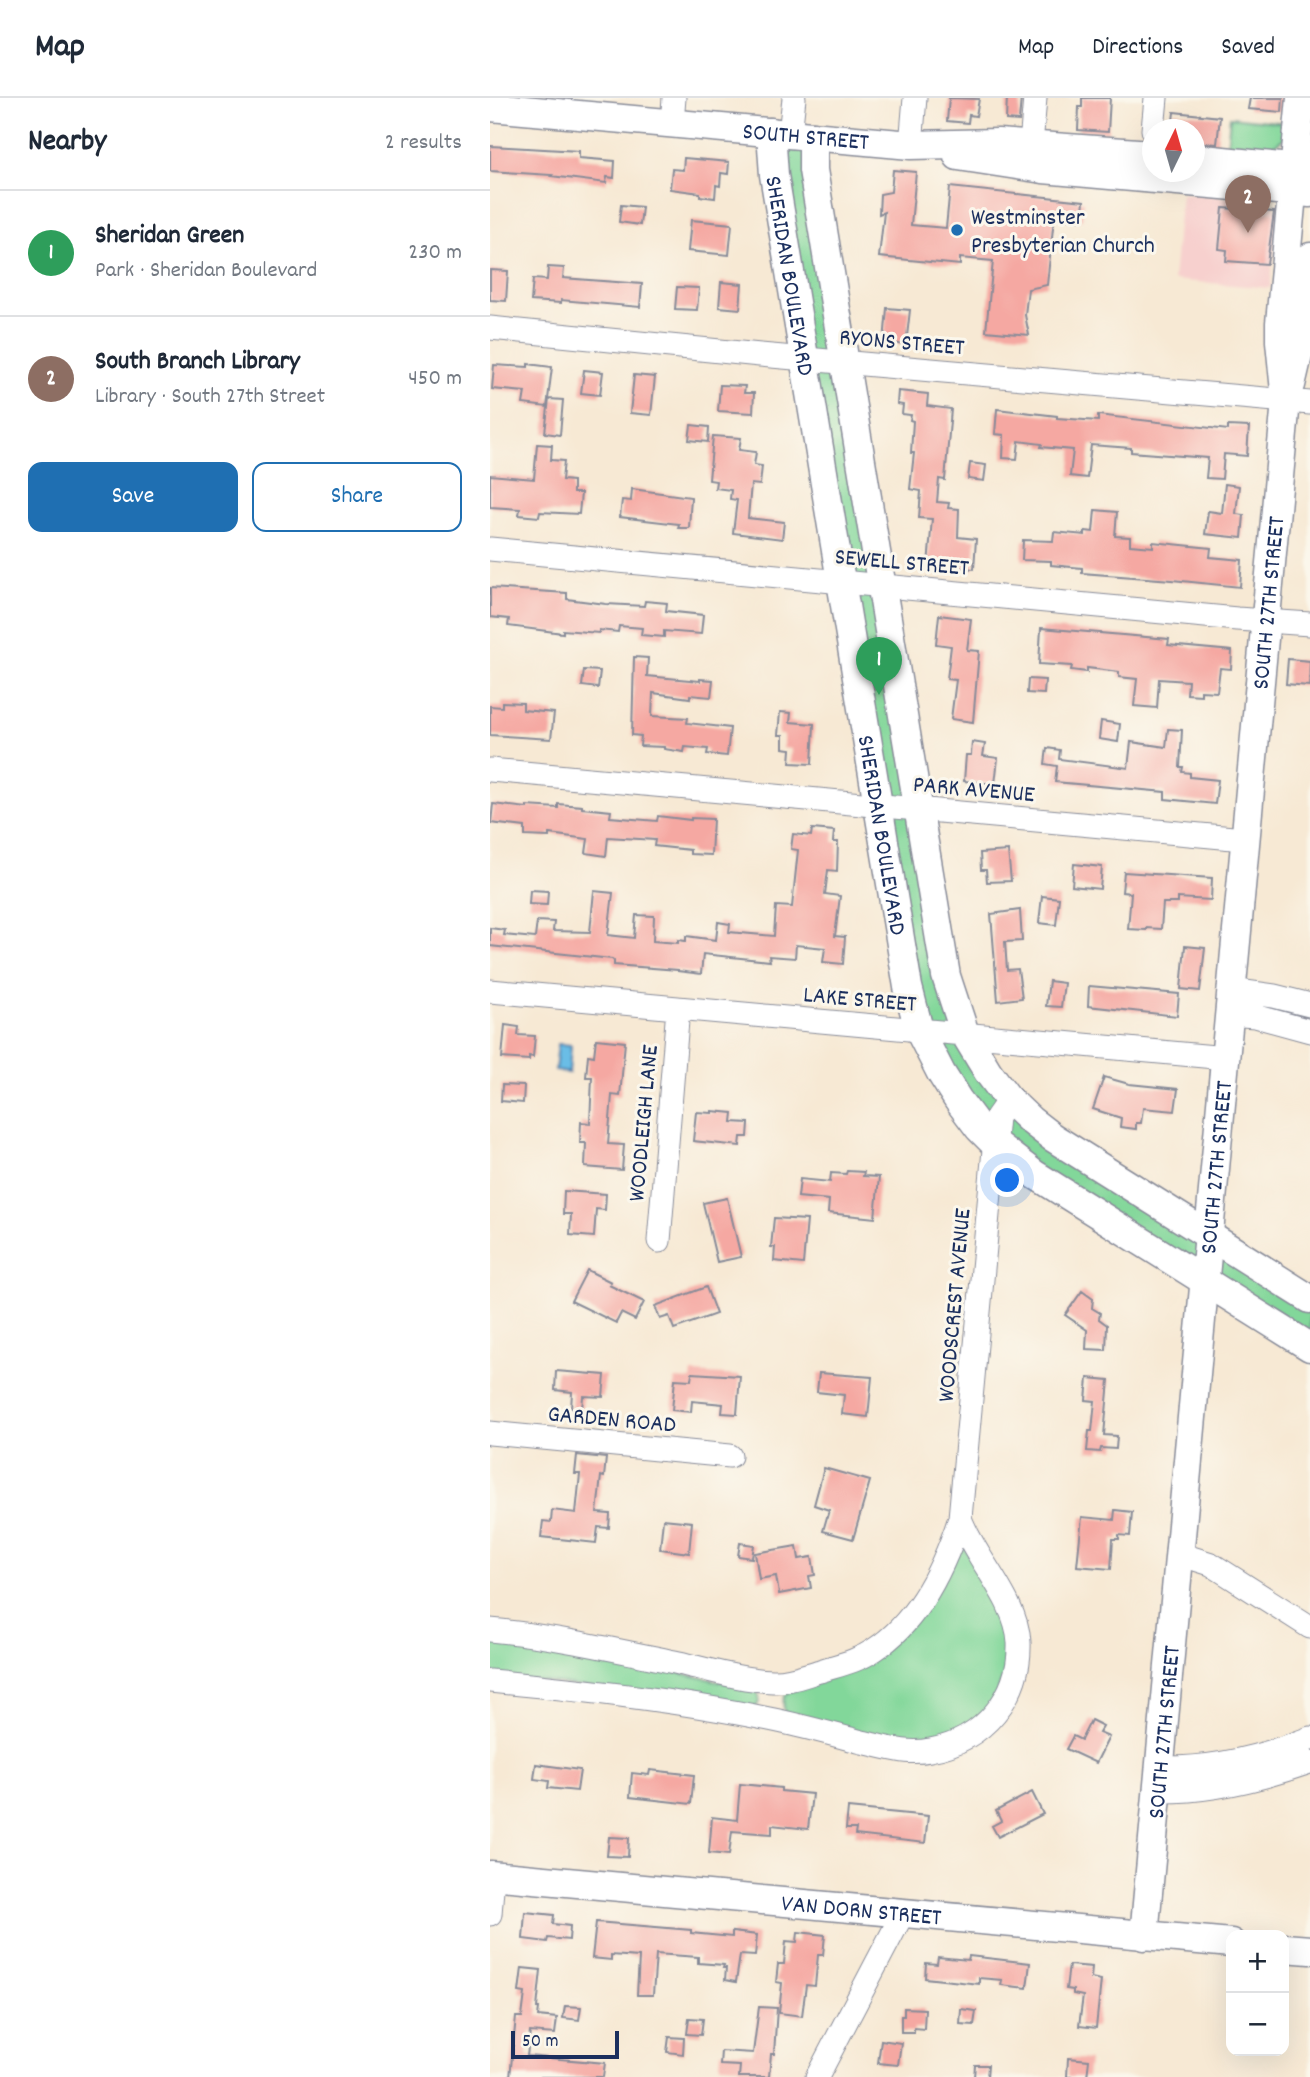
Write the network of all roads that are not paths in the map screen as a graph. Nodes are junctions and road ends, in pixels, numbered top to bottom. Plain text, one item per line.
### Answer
1 (794, 98) edge
2 (915, 98) edge
3 (1035, 98) edge
4 (1156, 98) edge
5 (1301, 98) edge
6 (490, 107) edge
7 (673, 111) edge
8 (1154, 119) edge
9 (792, 134) junction
10 (1142, 143) edge
11 (911, 145) junction
12 (1031, 145) junction
13 (1205, 161) edge
14 (1302, 181) edge
15 (1310, 257) edge
16 (490, 328) edge
17 (804, 358) junction
18 (845, 362) junction
19 (1298, 402) edge
20 (490, 549) edge
21 (840, 581) junction
22 (881, 585) junction
23 (1266, 621) junction
24 (1310, 624) edge
25 (490, 770) edge
26 (877, 806) junction
27 (918, 809) junction
28 (1244, 839) junction
29 (490, 991) edge
30 (1230, 1002) junction
31 (1310, 1005) edge
32 (678, 1008) junction
33 (919, 1030) junction
34 (1310, 1031) edge
35 (965, 1034) junction
36 (1226, 1058) junction
37 (1009, 1100) junction
38 (994, 1143) junction
39 (1208, 1234) junction
40 (659, 1241) dead end
41 (1204, 1280) junction
42 (1310, 1299) edge
43 (1310, 1347) edge
44 (490, 1433) edge
45 (730, 1456) dead end
46 (960, 1518) junction
47 (1179, 1554) junction
48 (1310, 1627) edge
49 (490, 1630) edge
50 (490, 1681) edge
51 (774, 1681) junction
52 (769, 1719) junction
53 (1310, 1738) edge
54 (1310, 1762) edge
55 (1159, 1779) junction
56 (492, 1875) edge
57 (903, 1913) junction
58 (490, 1914) edge
59 (1144, 1936) junction
60 (1226, 1943) edge
61 (1289, 1948) edge
62 (1310, 1950) edge
63 (817, 2077) edge

1 - 9 street
2 - 11 street
3 - 12 street
4 - 8 street
5 - 14 main road, SOUTH 27TH STREET
6 - 7 main road, SOUTH STREET
7 - 9 main road, SOUTH STREET
9 - 11 main road, SOUTH STREET
9 - 17 main road, SHERIDAN BOULEVARD
9 - 18 main road, SHERIDAN BOULEVARD
10 - 12 main road, SOUTH STREET
11 - 12 main road, SOUTH STREET
11 - 14 main road, SOUTH STREET
13 - 14 main road
14 - 19 main road, SOUTH 27TH STREET
15 - 19 main road, SOUTH 27TH STREET
16 - 17 street, RYONS STREET
17 - 18 street, RYONS STREET
17 - 21 main road, SHERIDAN BOULEVARD
18 - 19 street, RYONS STREET
18 - 22 main road, SHERIDAN BOULEVARD
19 - 23 main road, SOUTH 27TH STREET
20 - 21 street, SEWELL STREET
21 - 22 street, SEWELL STREET
21 - 26 main road, SHERIDAN BOULEVARD
22 - 23 street, SEWELL STREET
22 - 27 main road, SHERIDAN BOULEVARD
23 - 24 street, SEWELL STREET
23 - 28 main road, SOUTH 27TH STREET
25 - 26 street, PARK AVENUE
26 - 27 street, PARK AVENUE
26 - 33 main road, SHERIDAN BOULEVARD
27 - 28 street, PARK AVENUE
27 - 35 main road, SHERIDAN BOULEVARD
28 - 30 main road, SOUTH 27TH STREET
29 - 32 street, LAKE STREET
30 - 31 street
30 - 34 street
30 - 36 main road, SOUTH 27TH STREET
32 - 33 street, LAKE STREET
32 - 40 street, WOODLEIGH LANE
33 - 35 street, LAKE STREET
33 - 38 main road, SHERIDAN BOULEVARD
35 - 36 street, LAKE STREET
35 - 37 main road, SHERIDAN BOULEVARD
36 - 39 main road, SOUTH 27TH STREET
37 - 38 street, WOODSCREST AVENUE
37 - 39 main road, SHERIDAN BOULEVARD
38 - 41 main road, SHERIDAN BOULEVARD
38 - 46 street, WOODSCREST AVENUE
39 - 41 main road, SOUTH 27TH STREET
39 - 42 main road, SHERIDAN BOULEVARD
41 - 43 main road, SHERIDAN BOULEVARD
41 - 47 main road, SOUTH 27TH STREET
44 - 45 street, GARDEN ROAD
46 - 51 street, WOODSCREST AVENUE
46 - 52 street
47 - 48 street
47 - 55 main road, SOUTH 27TH STREET
49 - 51 street, WOODSCREST AVENUE
50 - 52 street
51 - 52 street
53 - 55 street
54 - 55 street
55 - 59 main road, SOUTH 27TH STREET
56 - 57 main road, VAN DORN STREET
56 - 58 street
57 - 59 main road, VAN DORN STREET
57 - 63 street
59 - 60 main road, VAN DORN STREET
61 - 62 main road

